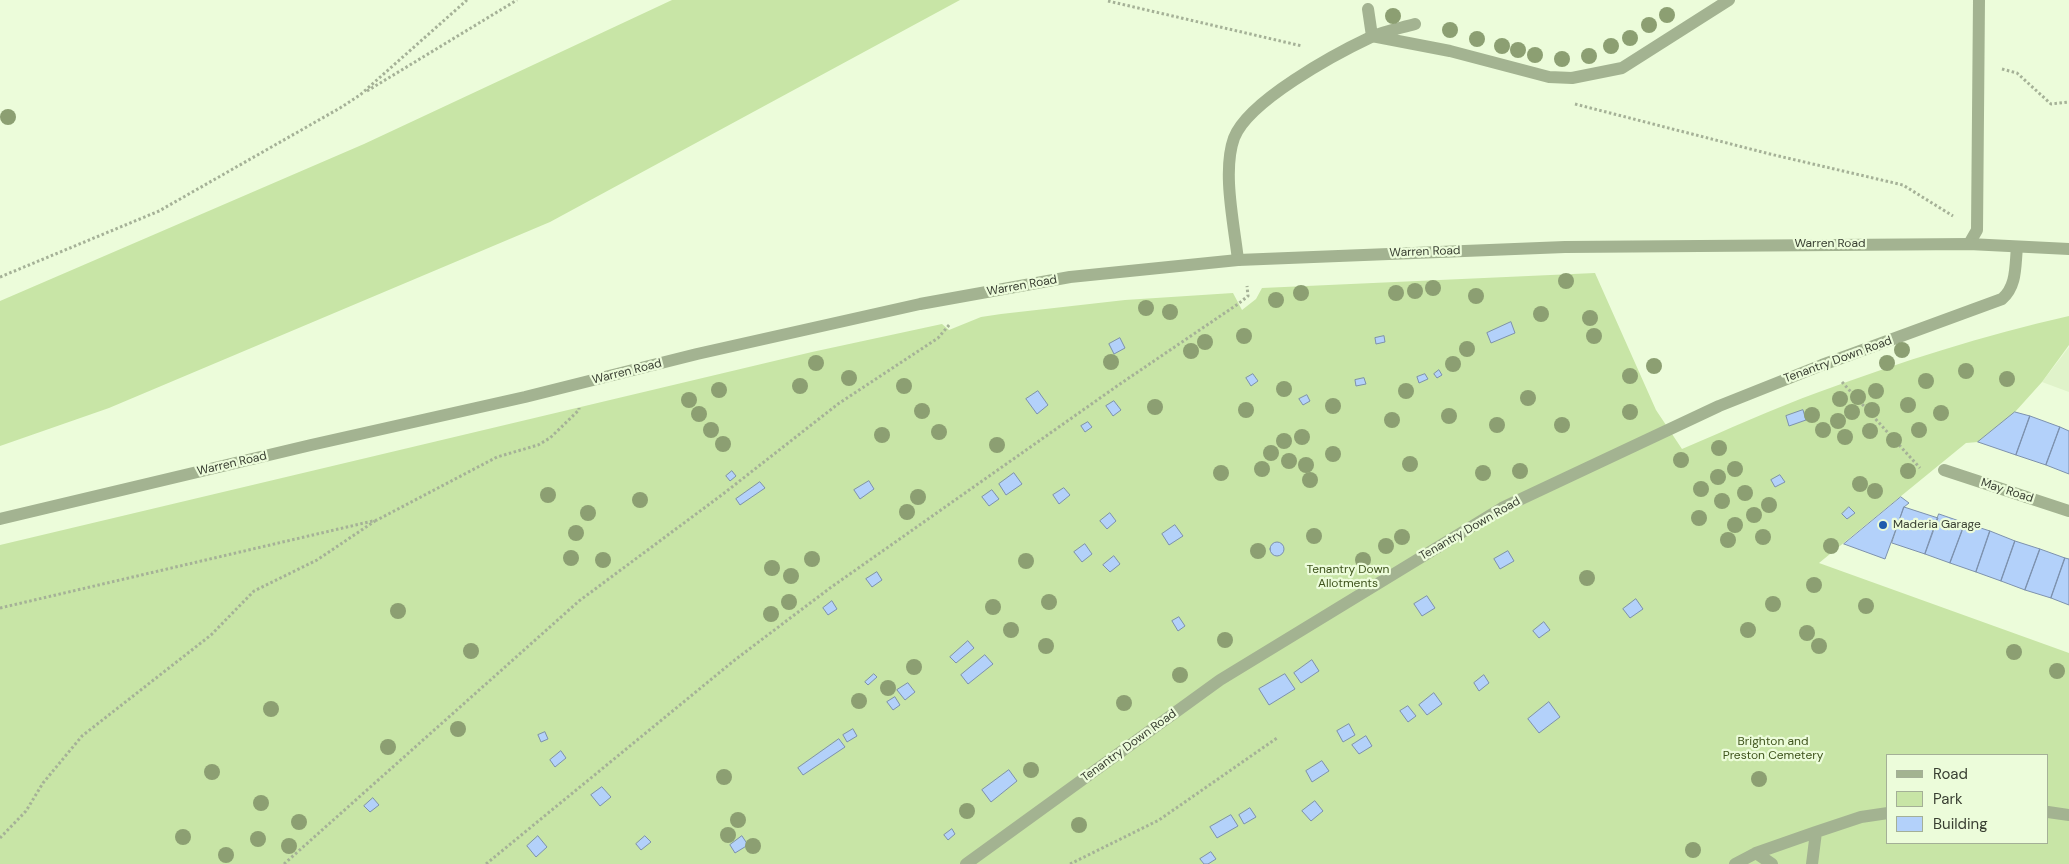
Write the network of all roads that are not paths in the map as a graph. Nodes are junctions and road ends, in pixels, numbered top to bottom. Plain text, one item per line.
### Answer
1 (1729, 0) edge
2 (1979, 0) edge
3 (1368, 9) dead end
4 (1415, 24) dead end
5 (1372, 36) junction
6 (1969, 244) junction
7 (2016, 247) junction
8 (2069, 250) edge
9 (1238, 260) junction
10 (1944, 470) dead end
11 (2069, 511) edge
12 (0, 519) edge
13 (2049, 812) edge
14 (1886, 813) edge
15 (2069, 815) edge
16 (1816, 832) junction
17 (1756, 853) junction
18 (966, 864) edge
19 (1735, 864) edge
20 (1772, 864) edge
21 (1812, 864) edge

1 - 5 street
2 - 6 street
3 - 5 street
4 - 5 street
5 - 9 street
6 - 7 street, Warren Road
6 - 9 street, Warren Road
7 - 8 street, Warren Road
7 - 18 street, Tenantry Down Road
9 - 12 street, Warren Road
10 - 11 street, May Road
13 - 15 street
14 - 16 street
16 - 17 street
16 - 21 street
17 - 19 street
17 - 20 street

